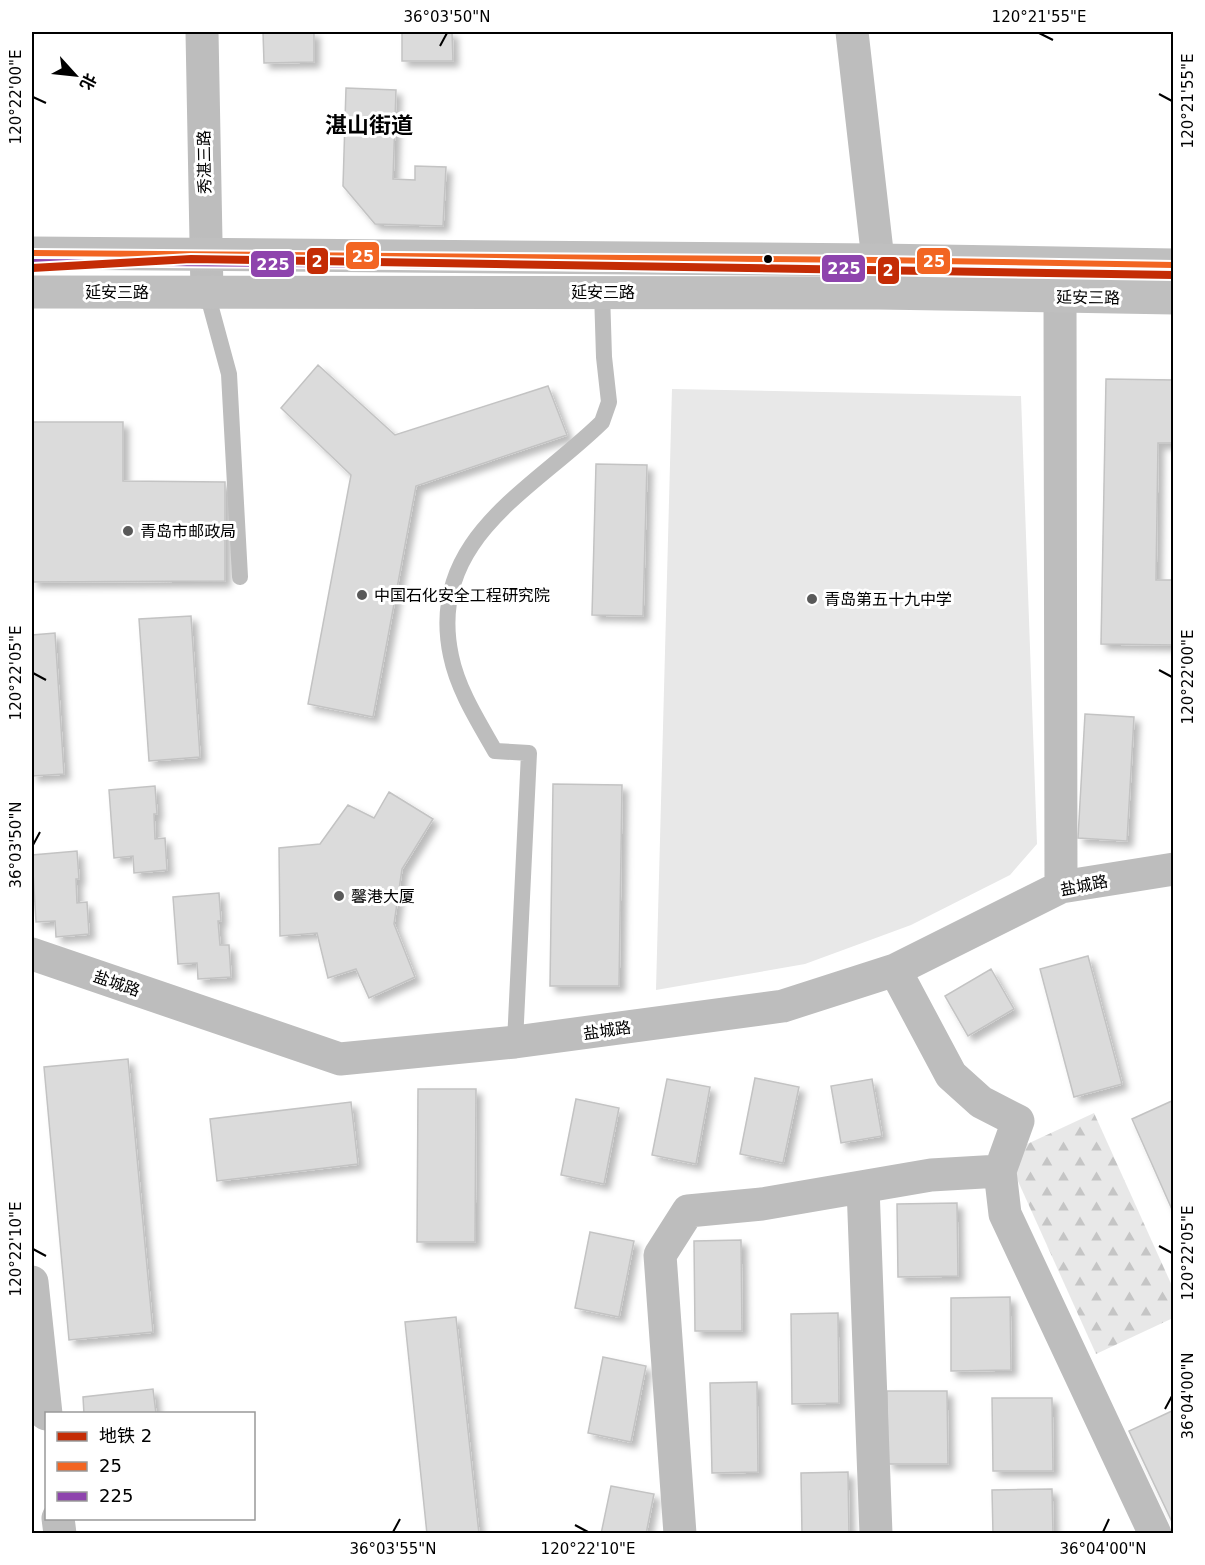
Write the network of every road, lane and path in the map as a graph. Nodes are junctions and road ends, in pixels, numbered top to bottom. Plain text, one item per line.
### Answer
1 (202, 32) edge
2 (852, 32) edge
3 (32, 253) edge
4 (206, 254) junction
5 (878, 260) junction
6 (1173, 265) edge
7 (32, 292) edge
8 (602, 292) junction
9 (207, 293) junction
10 (879, 293) junction
11 (1060, 296) junction
12 (1173, 298) edge
13 (240, 577) dead end
14 (1173, 869) edge
15 (1061, 887) junction
16 (32, 954) edge
17 (895, 970) junction
18 (515, 1042) junction
19 (1000, 1170) junction
20 (862, 1187) junction
21 (32, 1282) edge
22 (46, 1412) edge
23 (680, 1533) edge
24 (876, 1533) edge
25 (1155, 1533) edge

1 - 4 street, 秀湛三路
2 - 5 street
3 - 4 main road, 延安三路
4 - 5 main road, 延安三路
4 - 9 street, 秀湛三路
5 - 6 main road, 延安三路
5 - 10 street
7 - 9 main road, 延安三路
8 - 9 main road, 延安三路
8 - 10 main road, 延安三路
8 - 18 lane
9 - 13 lane
10 - 11 main road, 延安三路
11 - 12 main road, 延安三路
11 - 15 street
14 - 15 street, 盐城路
15 - 17 street, 盐城路
16 - 18 street, 盐城路
17 - 18 street, 盐城路
17 - 19 street
19 - 20 street
19 - 25 street
20 - 23 street
20 - 24 street
21 - 22 street

